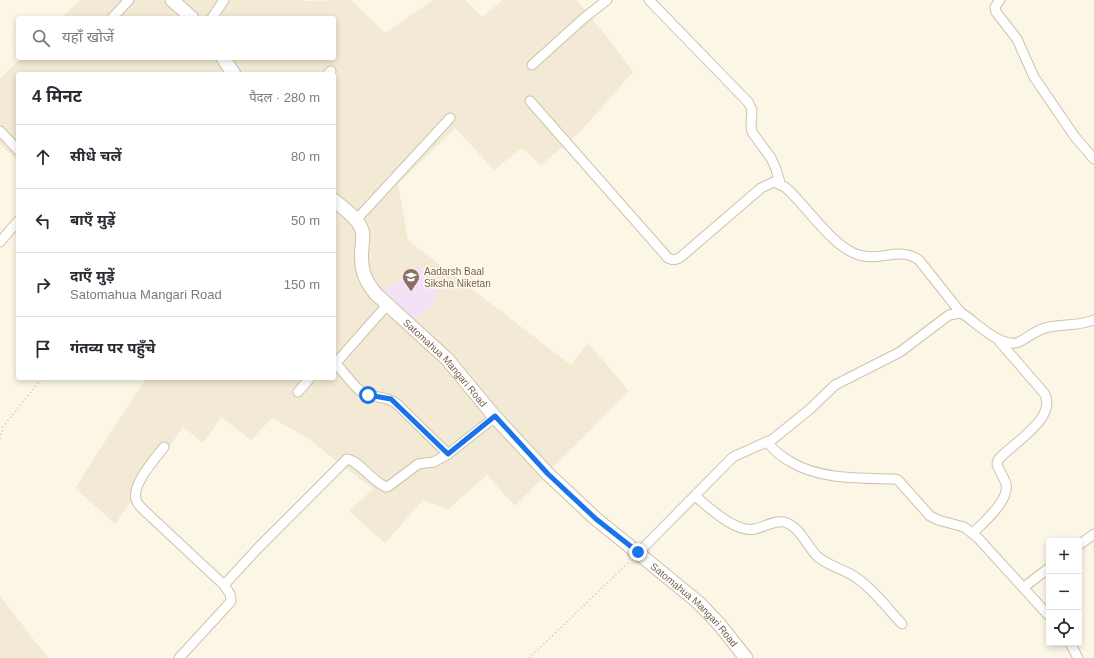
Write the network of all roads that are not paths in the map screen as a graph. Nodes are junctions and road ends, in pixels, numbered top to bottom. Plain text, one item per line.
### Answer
1 (128, 0) edge
2 (172, 0) edge
3 (224, 0) edge
4 (607, 0) edge
5 (649, 0) edge
6 (1000, 0) edge
7 (114, 16) edge
8 (190, 16) edge
9 (213, 16) edge
10 (224, 60) edge
11 (532, 65) dead end
12 (233, 72) edge
13 (530, 101) dead end
14 (450, 118) dead end
15 (0, 131) edge
16 (16, 148) edge
17 (1094, 159) edge
18 (780, 183) junction
19 (336, 202) edge
20 (356, 220) junction
21 (16, 223) edge
22 (0, 242) edge
23 (388, 304) junction
24 (961, 314) junction
25 (1094, 320) edge
26 (998, 340) junction
27 (336, 362) edge
28 (336, 364) edge
29 (308, 380) edge
30 (298, 392) dead end
31 (495, 416) junction
32 (767, 442) junction
33 (164, 447) dead end
34 (448, 454) junction
35 (695, 496) junction
36 (973, 533) junction
37 (1094, 534) edge
38 (1082, 544) edge
39 (638, 552) junction
40 (1046, 570) edge
41 (224, 585) junction
42 (1024, 587) junction
43 (1046, 613) edge
44 (902, 624) dead end
45 (1072, 646) edge
46 (178, 658) edge
47 (746, 658) edge
48 (1078, 658) edge

1 - 7 street
2 - 8 street
3 - 9 street
4 - 11 street
5 - 18 street
6 - 17 street
10 - 12 street
13 - 18 street
14 - 20 street
15 - 16 street
18 - 24 street
19 - 20 street, Satomahua Mangari Road
20 - 23 street, Satomahua Mangari Road
21 - 22 street
23 - 27 street
23 - 31 street, Satomahua Mangari Road
24 - 26 street
24 - 32 street
25 - 26 street
26 - 36 street
28 - 34 street
29 - 30 street
31 - 34 street
31 - 39 street, Satomahua Mangari Road
32 - 35 street
32 - 36 street
33 - 41 street
34 - 41 street
35 - 39 street
35 - 44 street
36 - 42 street
37 - 38 street
39 - 47 street, Satomahua Mangari Road
40 - 42 street
41 - 46 street
42 - 43 street
45 - 48 street

